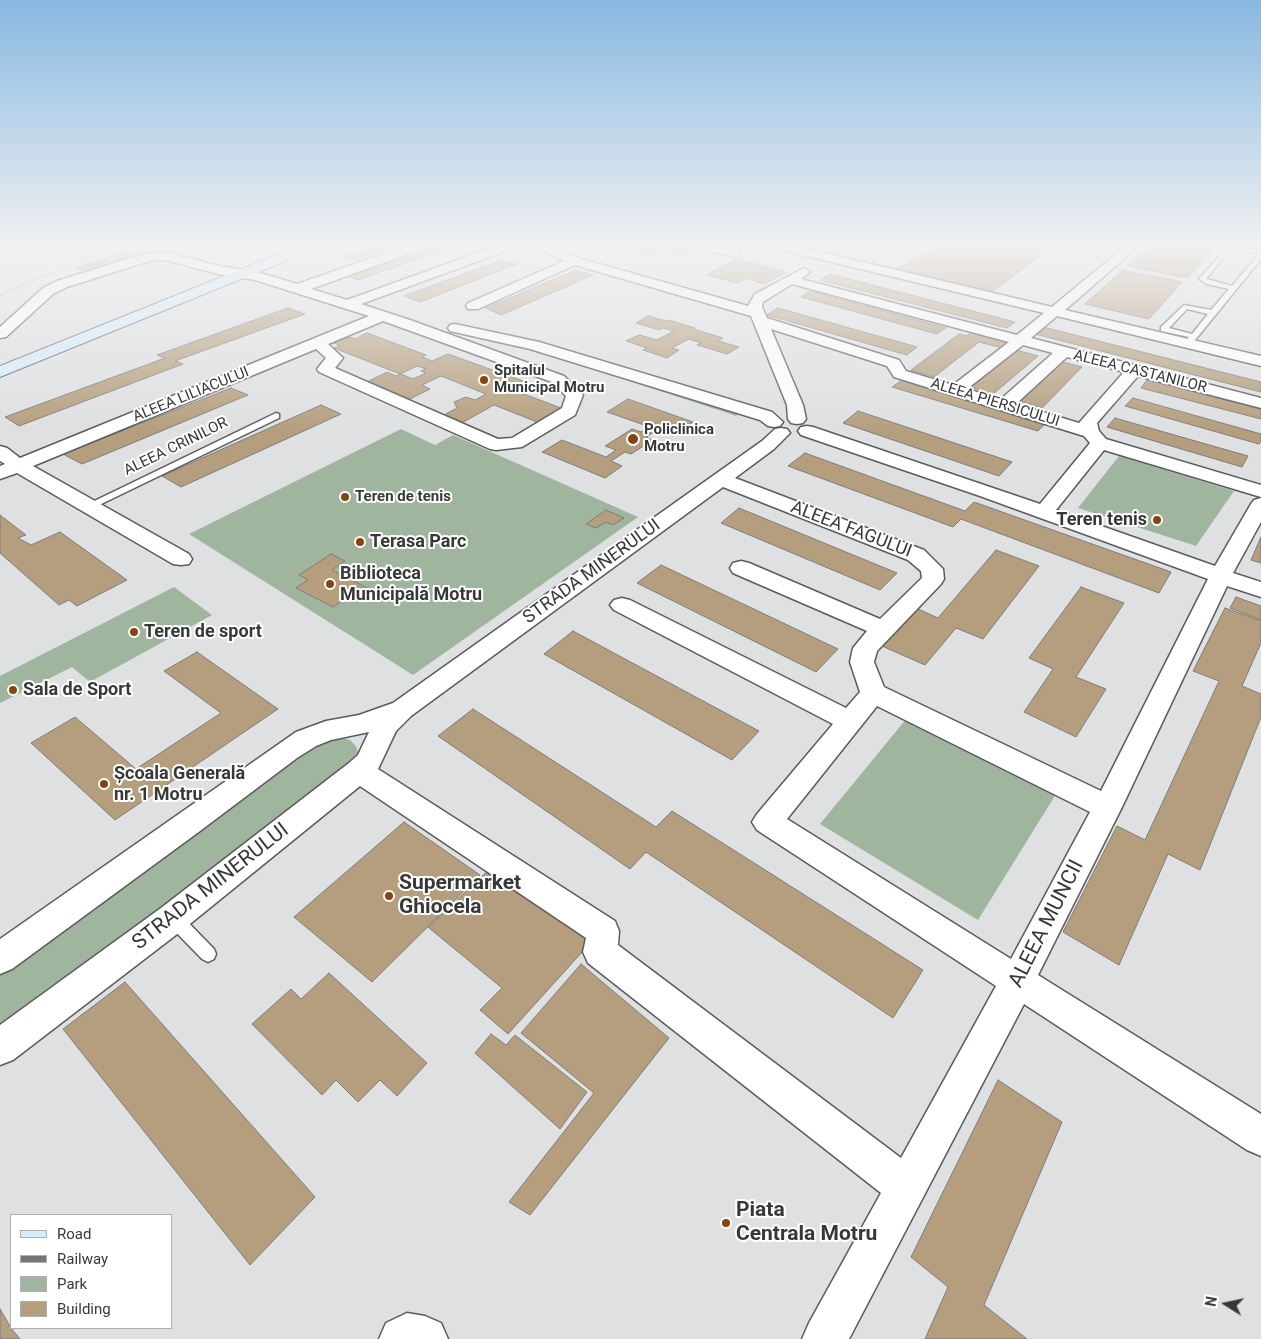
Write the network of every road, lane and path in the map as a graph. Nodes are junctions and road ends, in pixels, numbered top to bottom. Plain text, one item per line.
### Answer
1 (30, 306) edge
2 (161, 306) edge
3 (351, 306) edge
4 (724, 306) edge
5 (757, 306) edge
6 (889, 306) edge
7 (1034, 306) edge
8 (1059, 306) edge
9 (1186, 306) edge
10 (1188, 306) edge
11 (1218, 306) edge
12 (1053, 311) junction
13 (1213, 313) junction
14 (382, 316) junction
15 (759, 317) junction
16 (405, 323) junction
17 (1, 334) edge
18 (1190, 340) junction
19 (1019, 341) junction
20 (318, 343) junction
21 (1063, 352) junction
22 (1261, 361) edge
23 (1134, 371) junction
24 (0, 372) edge
25 (955, 391) junction
26 (1261, 403) edge
27 (1004, 406) junction
28 (276, 416) dead end
29 (790, 426) junction
30 (1095, 438) junction
31 (0, 452) edge
32 (19, 466) junction
33 (0, 474) edge
34 (720, 479) junction
35 (1261, 491) edge
36 (1261, 504) edge
37 (89, 506) junction
38 (1044, 512) junction
39 (181, 559) dead end
40 (741, 568) dead end
41 (1221, 575) junction
42 (1261, 590) edge
43 (622, 605) dead end
44 (883, 629) junction
45 (873, 693) junction
46 (402, 709) junction
47 (850, 721) junction
48 (360, 771) junction
49 (1107, 807) junction
50 (173, 918) junction
51 (208, 954) dead end
52 (0, 958) edge
53 (1017, 982) junction
54 (0, 1047) edge
55 (1261, 1136) edge
56 (906, 1187) junction
57 (402, 1339) edge
58 (425, 1339) edge
59 (825, 1339) edge

1 - 17 street
2 - 24 main road
3 - 14 street
4 - 15 street
5 - 15 street
6 - 19 street, ALEEA CASTANILOR
7 - 12 street
8 - 12 street
9 - 18 lane
10 - 13 lane
11 - 13 lane
12 - 18 street
12 - 19 street
13 - 18 lane
14 - 16 street
14 - 20 street, ALEEA LILIACULUI
15 - 25 street, ALEEA PIERSICULUI
15 - 29 street
16 - 20 street
16 - 29 street
18 - 22 street
19 - 21 street, ALEEA CASTANILOR
19 - 25 street
20 - 32 street, ALEEA LILIACULUI
21 - 23 street, ALEEA CASTANILOR
21 - 27 street
23 - 26 street, ALEEA CASTANILOR
23 - 30 street
25 - 27 street, ALEEA PIERSICULUI
27 - 30 street, ALEEA PIERSICULUI
28 - 37 lane, ALEEA CRINILOR
29 - 34 street, STRADA MINERULUI
29 - 38 street
30 - 35 street, ALEEA PIERSICULUI
30 - 38 street
31 - 32 street
32 - 33 street, ALEEA LILIACULUI
32 - 37 street
34 - 44 street, ALEEA FAGULUI
34 - 46 street, STRADA MINERULUI
36 - 41 street, ALEEA MUNCII
37 - 39 street
38 - 41 street
40 - 44 street
41 - 42 street
41 - 49 street, ALEEA MUNCII
43 - 47 street
44 - 45 street
45 - 47 street
45 - 49 street
46 - 48 street, STRADA MINERULUI
46 - 52 street, STRADA MINERULUI
47 - 53 street
48 - 50 street, STRADA MINERULUI
48 - 56 street
49 - 53 street, ALEEA MUNCII
50 - 51 lane
50 - 54 street, STRADA MINERULUI
53 - 55 street
53 - 56 street, ALEEA MUNCII
56 - 59 street, ALEEA MUNCII
57 - 58 street

